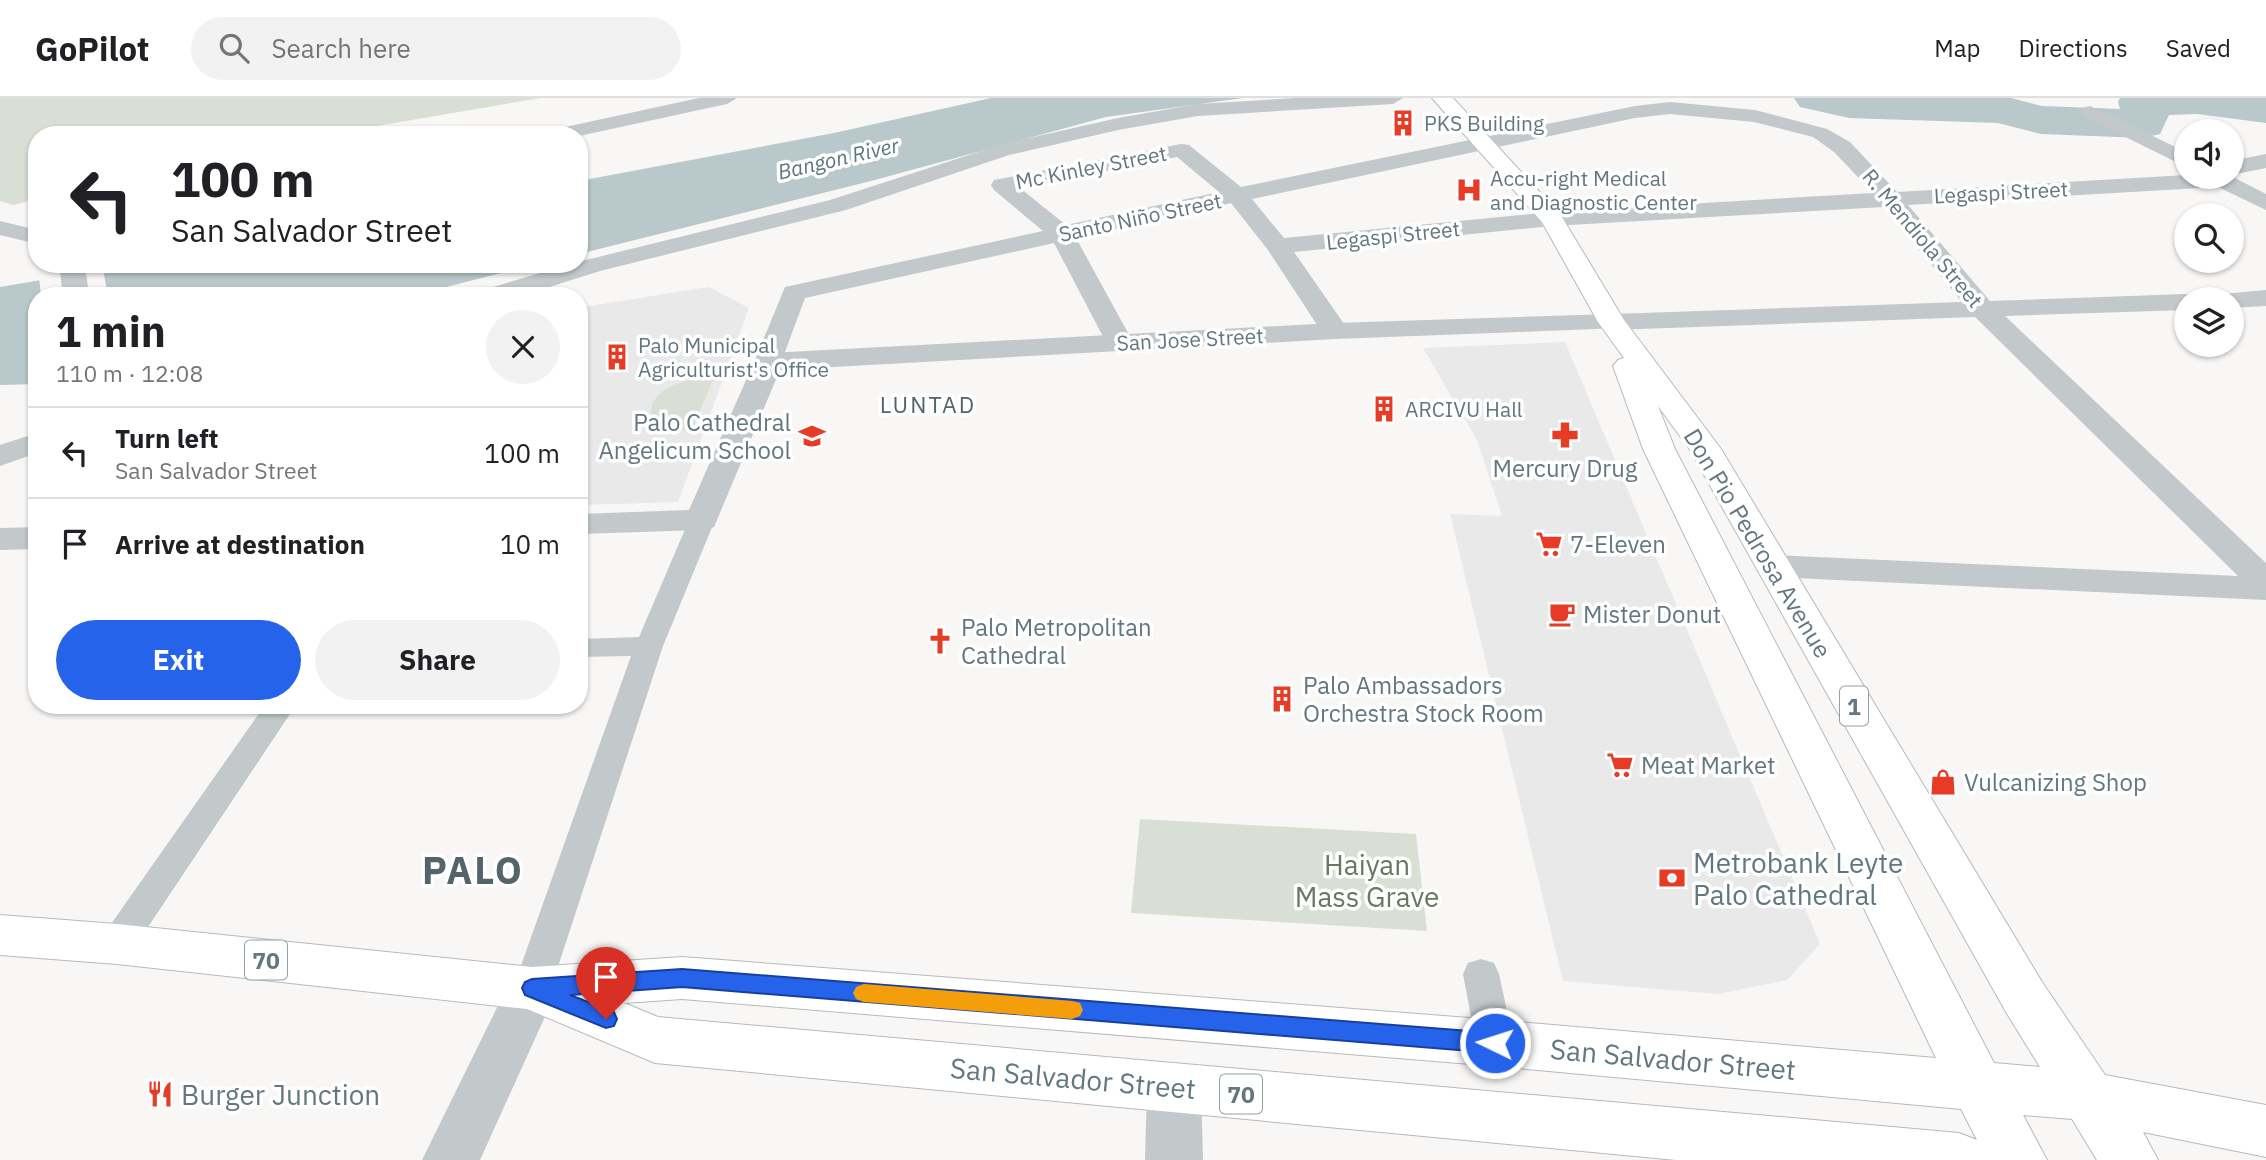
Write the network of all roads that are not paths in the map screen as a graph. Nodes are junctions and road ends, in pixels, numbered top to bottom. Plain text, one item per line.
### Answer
1 (727, 98) edge
2 (1393, 98) edge
3 (1445, 101) edge
4 (2090, 112) dead end
5 (588, 128) edge
6 (1488, 145) junction
7 (2174, 155) edge
8 (2266, 161) edge
9 (2244, 168) edge
10 (2174, 179) edge
11 (2244, 189) edge
12 (1237, 195) junction
13 (1890, 199) junction
14 (2266, 203) edge
15 (1552, 219) junction
16 (0, 228) edge
17 (1062, 234) junction
18 (28, 235) edge
19 (1278, 246) junction
20 (588, 267) edge
21 (568, 273) edge
22 (522, 287) edge
23 (2266, 298) edge
24 (2244, 299) edge
25 (2174, 302) edge
26 (1983, 310) junction
27 (1612, 322) junction
28 (1335, 331) junction
29 (1119, 342) junction
30 (769, 362) junction
31 (28, 445) edge
32 (0, 456) edge
33 (702, 520) junction
34 (588, 524) edge
35 (28, 538) edge
36 (0, 539) edge
37 (1773, 566) junction
38 (2266, 583) edge
39 (2266, 589) edge
40 (649, 646) junction
41 (588, 648) edge
42 (275, 714) edge
43 (0, 935) edge
44 (117, 944) junction
45 (1481, 974) dead end
46 (532, 988) junction
47 (1495, 1043) junction
48 (1977, 1085) junction
49 (1174, 1087) junction
50 (2087, 1096) junction
51 (2266, 1131) edge
52 (451, 1160) edge
53 (1174, 1160) edge
54 (1959, 1160) edge
55 (2018, 1160) edge
56 (2129, 1160) edge

1 - 5 street
2 - 20 street
3 - 6 highway, Don Pio Pedrosa Avenue / 1
4 - 7 street
6 - 12 street, Santo Niño Street
6 - 13 street, R. Mendiola Street
6 - 15 highway, Don Pio Pedrosa Avenue / 1
8 - 9 street, Legaspi Street
10 - 13 street, Legaspi Street
11 - 14 street
12 - 17 street, Santo Niño Street
12 - 17 street, Mc Kinley Street
12 - 19 street
13 - 15 street, Legaspi Street
13 - 26 street, R. Mendiola Street
15 - 19 street, Legaspi Street
15 - 27 highway, Don Pio Pedrosa Avenue / 1
16 - 18 street
17 - 29 street
17 - 30 street, Santo Niño Street
19 - 28 street
21 - 22 street
23 - 24 street
25 - 26 street, San Jose Street
26 - 27 street, San Jose Street
26 - 38 street, R. Mendiola Street
27 - 28 street, San Jose Street
27 - 37 highway, Don Pio Pedrosa Avenue / 1
27 - 48 highway, Don Pio Pedrosa Avenue / 1
28 - 29 street, San Jose Street
29 - 30 street, San Jose Street
30 - 33 street
31 - 32 street
33 - 34 street
33 - 40 lane
35 - 36 street
37 - 39 street
37 - 50 highway, Don Pio Pedrosa Avenue / 1
40 - 41 lane
40 - 46 lane
42 - 44 lane
43 - 44 highway, San Salvador Street / 70
44 - 46 highway, San Salvador Street / 70
45 - 47 lane
46 - 47 highway, San Salvador Street / 70
46 - 49 highway, San Salvador Street / 70
46 - 52 street
47 - 48 highway, San Salvador Street / 70
48 - 50 highway, San Salvador Street
48 - 55 highway, 1
49 - 53 street
49 - 54 highway, San Salvador Street / 70
50 - 51 highway
50 - 56 highway, 1

